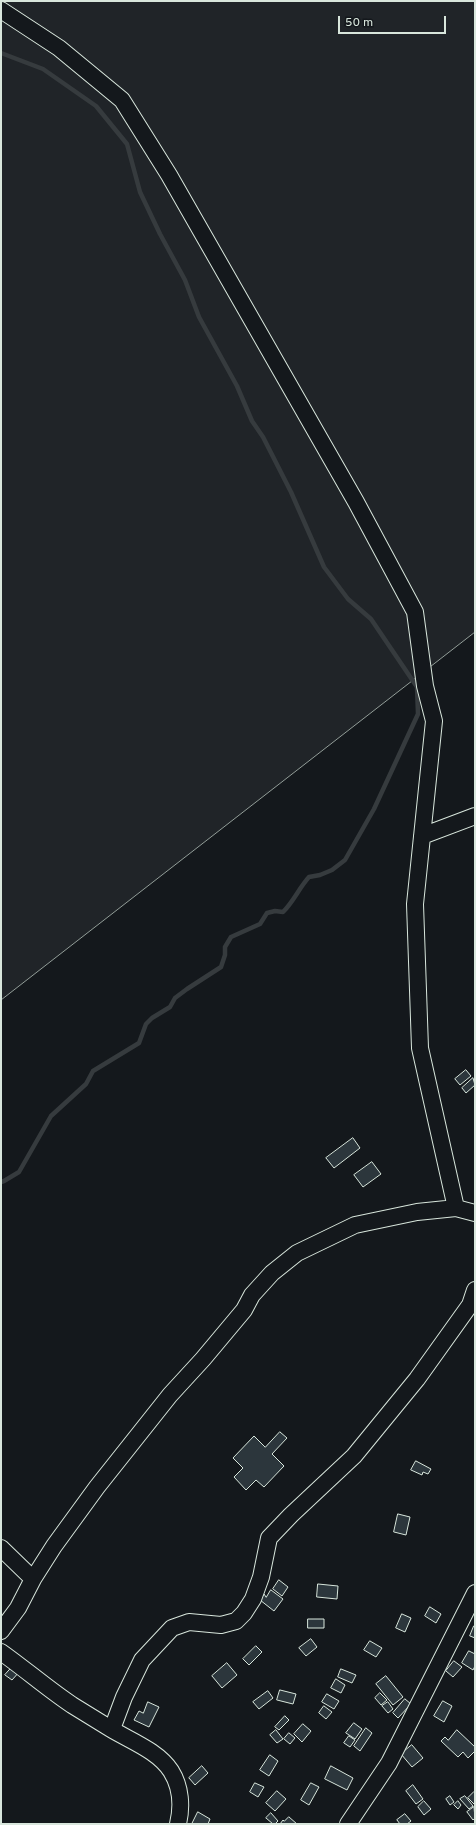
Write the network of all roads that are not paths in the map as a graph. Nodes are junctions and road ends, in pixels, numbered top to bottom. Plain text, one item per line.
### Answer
1 (1, 10) edge
2 (475, 816) edge
3 (422, 836) junction
4 (456, 1208) junction
5 (475, 1213) edge
6 (475, 1290) edge
7 (1, 1548) edge
8 (33, 1579) junction
9 (475, 1593) edge
10 (1, 1631) edge
11 (1, 1652) edge
12 (112, 1729) junction
13 (178, 1824) edge
14 (348, 1824) edge

1 - 3 street
2 - 3 street
3 - 4 street
4 - 5 street
4 - 8 street
6 - 12 street
7 - 8 street
8 - 10 street
9 - 14 street
11 - 12 street
12 - 13 street

